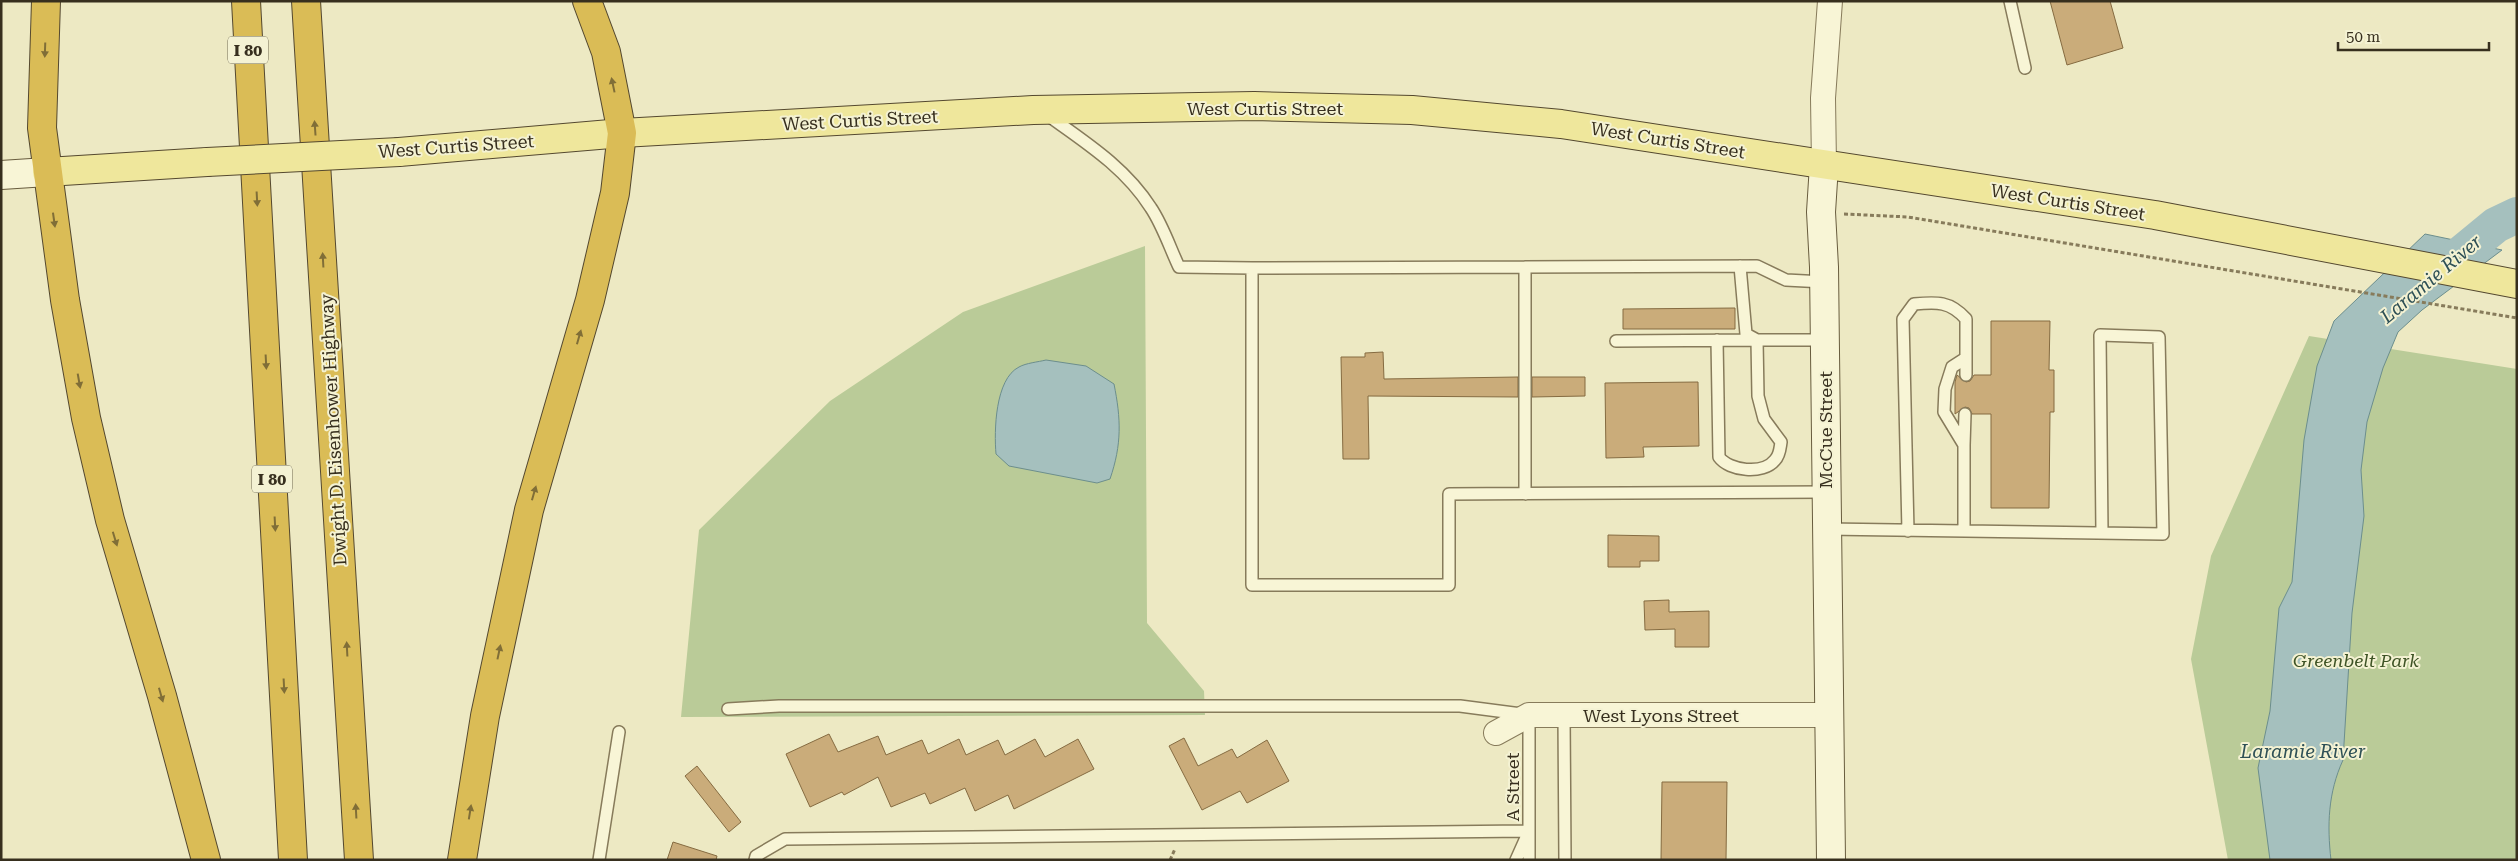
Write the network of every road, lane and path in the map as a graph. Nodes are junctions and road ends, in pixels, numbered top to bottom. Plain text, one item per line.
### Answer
1 (46, 1) edge
2 (246, 1) edge
3 (306, 1) edge
4 (587, 1) edge
5 (1830, 1) edge
6 (2010, 1) edge
7 (2025, 68) dead end
8 (1040, 110) junction
9 (622, 133) junction
10 (1824, 165) junction
11 (47, 172) junction
12 (1, 175) edge
13 (1821, 212) junction
14 (1740, 266) junction
15 (1524, 267) junction
16 (1252, 268) junction
17 (1824, 282) junction
18 (2517, 284) edge
19 (2517, 318) edge
20 (1717, 340) junction
21 (1757, 340) junction
22 (1824, 340) junction
23 (1616, 341) dead end
24 (1966, 358) junction
25 (1966, 375) dead end
26 (1965, 414) dead end
27 (1964, 445) junction
28 (1825, 492) junction
29 (1525, 494) junction
30 (1826, 529) junction
31 (1908, 531) junction
32 (1964, 532) junction
33 (2102, 534) junction
34 (728, 709) dead end
35 (1529, 715) junction
36 (1564, 715) junction
37 (1830, 715) junction
38 (619, 732) dead end
39 (1496, 733) dead end
40 (1529, 830) junction
41 (206, 860) edge
42 (293, 860) edge
43 (359, 860) edge
44 (462, 860) edge
45 (599, 860) edge
46 (755, 860) edge
47 (1516, 860) edge
48 (1529, 860) edge
49 (1565, 860) edge
50 (1831, 860) edge

1 -> 11 highway
2 -> 42 highway, I 80
43 -> 3 highway, Dwight D. Eisenhower Highway
9 -> 4 highway
5 - 10 street, McCue Street
6 - 7 lane
8 - 9 main road, West Curtis Street
8 - 10 main road, West Curtis Street
8 - 16 lane
9 - 11 main road, West Curtis Street, bridge
44 -> 9 highway
10 - 13 main road, McCue Street
10 - 18 main road, West Curtis Street
11 - 12 main road, West Curtis Street
11 -> 41 highway
13 - 17 main road, McCue Street
13 - 19 path
14 - 15 lane
14 - 17 lane
14 - 21 lane
15 - 16 lane
15 - 29 lane
16 - 29 lane
17 - 22 main road, McCue Street
20 - 21 lane
20 - 21 lane
20 - 23 lane
21 - 22 lane
22 - 28 main road, McCue Street
24 - 25 lane
24 - 27 lane
24 - 31 lane
26 - 27 lane
27 - 32 lane
28 - 29 lane
28 - 30 main road, McCue Street
30 - 31 lane
30 - 37 main road, McCue Street
31 - 32 lane
32 - 33 lane
33 - 33 lane
34 - 35 lane
35 - 36 street, West Lyons Street
35 - 39 street, West Lyons Street
35 - 40 lane, A Street
36 - 37 street, West Lyons Street
36 - 49 lane
37 - 50 main road, McCue Street
38 - 45 lane
40 - 46 lane
40 - 47 lane
40 - 48 lane, A Street

